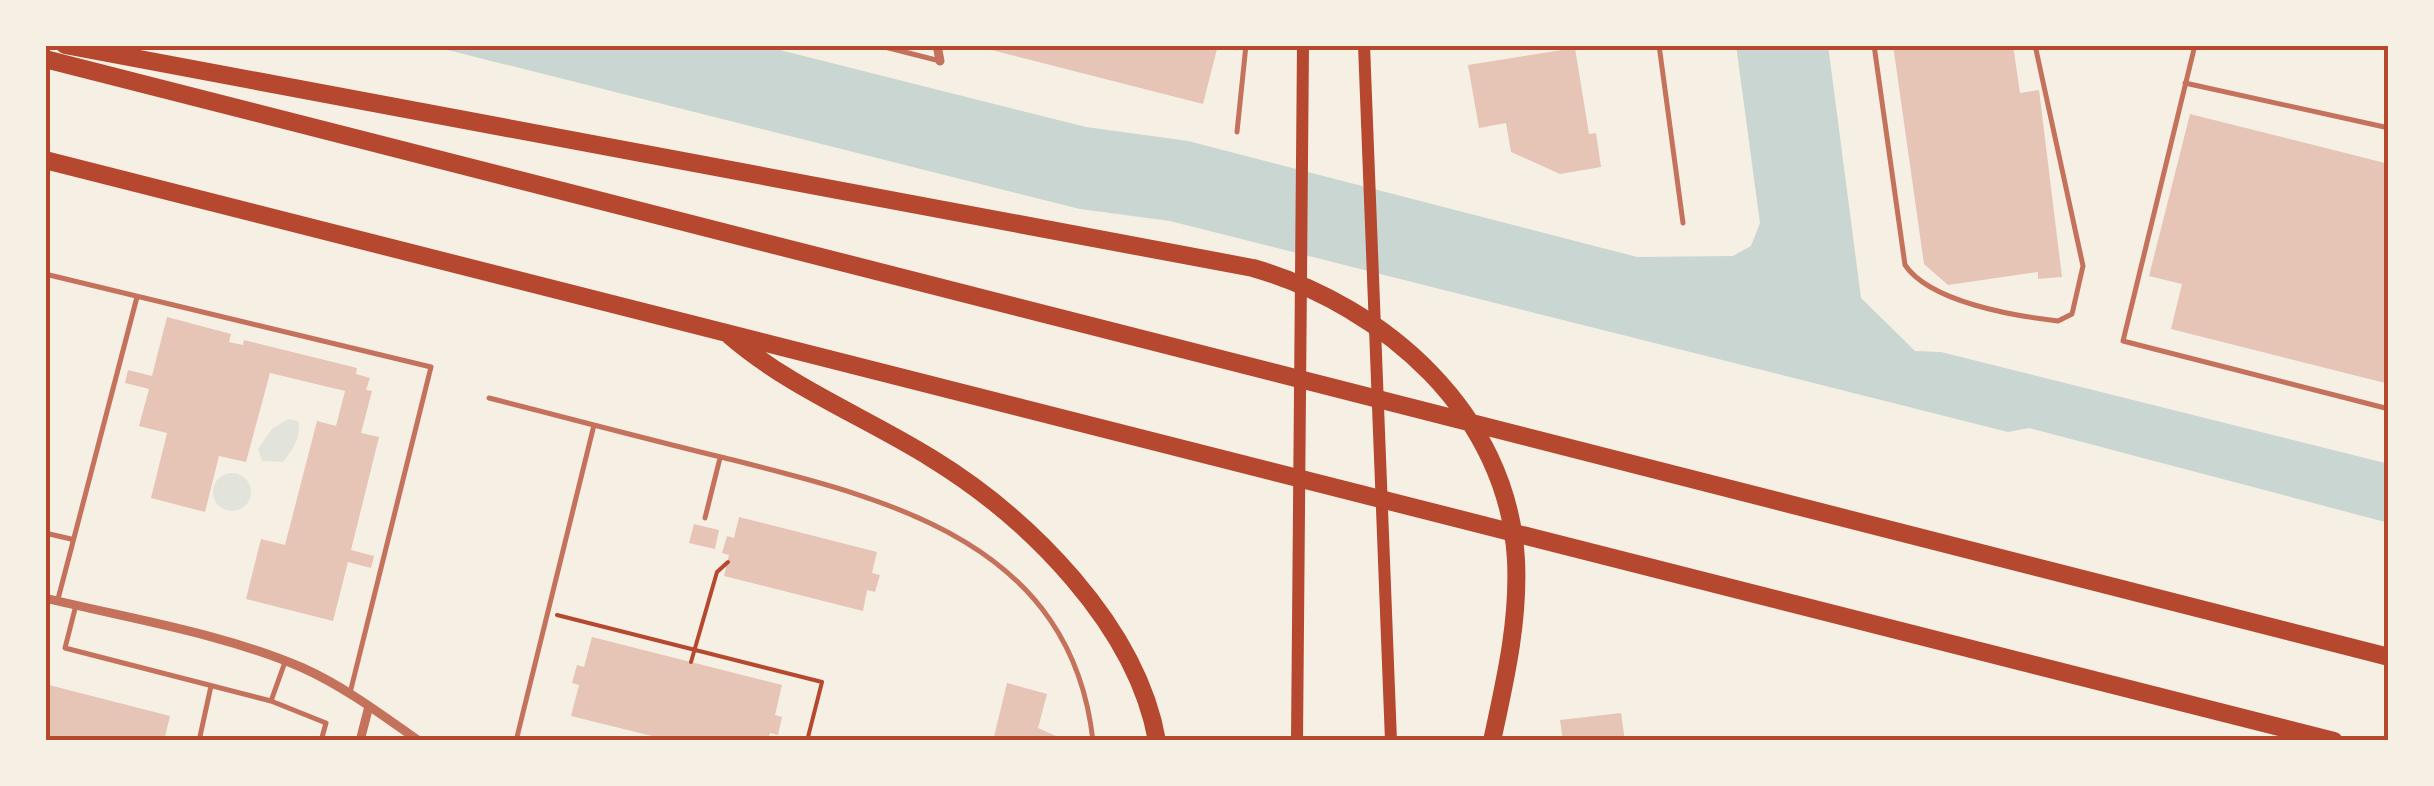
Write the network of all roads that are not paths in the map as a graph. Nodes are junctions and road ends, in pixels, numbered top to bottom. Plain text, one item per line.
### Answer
1 (66, 45) edge
2 (877, 45) edge
3 (937, 45) edge
4 (1246, 45) edge
5 (1303, 45) edge
6 (1364, 45) edge
7 (1659, 45) edge
8 (1874, 45) edge
9 (2035, 45) edge
10 (2195, 45) edge
11 (45, 59) edge
12 (940, 61) joint
13 (2185, 83) junction
14 (2389, 128) edge
15 (1236, 132) dead end
16 (45, 160) edge
17 (1683, 223) dead end
18 (45, 274) edge
19 (137, 297) junction
20 (726, 333) junction
21 (489, 398) dead end
22 (2389, 410) edge
23 (594, 425) junction
24 (720, 457) junction
25 (706, 518) dead end
26 (45, 533) edge
27 (72, 540) junction
28 (45, 598) edge
29 (58, 601) junction
30 (76, 605) junction
31 (2264, 625) junction
32 (2389, 649) edge
33 (2389, 657) edge
34 (285, 662) junction
35 (211, 686) junction
36 (350, 693) junction
37 (272, 701) junction
38 (369, 706) junction
39 (198, 741) edge
40 (321, 741) edge
41 (360, 741) edge
42 (419, 741) edge
43 (516, 741) edge
44 (1093, 741) edge
45 (1157, 741) edge
46 (1297, 741) edge
47 (1391, 741) edge
48 (1492, 741) edge
49 (2334, 741) edge

1 - 48 highway
2 - 12 lane
3 - 12 street
4 - 15 lane
5 - 46 main road
6 - 47 main road
7 - 17 lane
8 - 9 lane
10 - 13 lane
11 - 31 highway
13 - 14 lane
13 - 22 lane
16 - 20 highway
18 - 19 lane
19 - 27 lane
19 - 36 lane
20 - 45 highway
20 - 49 highway
21 - 23 lane
23 - 24 lane
23 - 43 lane
24 - 25 lane
24 - 44 lane
26 - 27 lane
27 - 29 lane
28 - 29 street
29 - 30 street
30 - 34 street
30 - 35 lane
31 - 32 highway
31 - 33 highway
34 - 36 street
34 - 37 lane
35 - 37 lane
35 - 39 lane
36 - 38 street
37 - 40 lane
38 - 41 street
38 - 42 street

